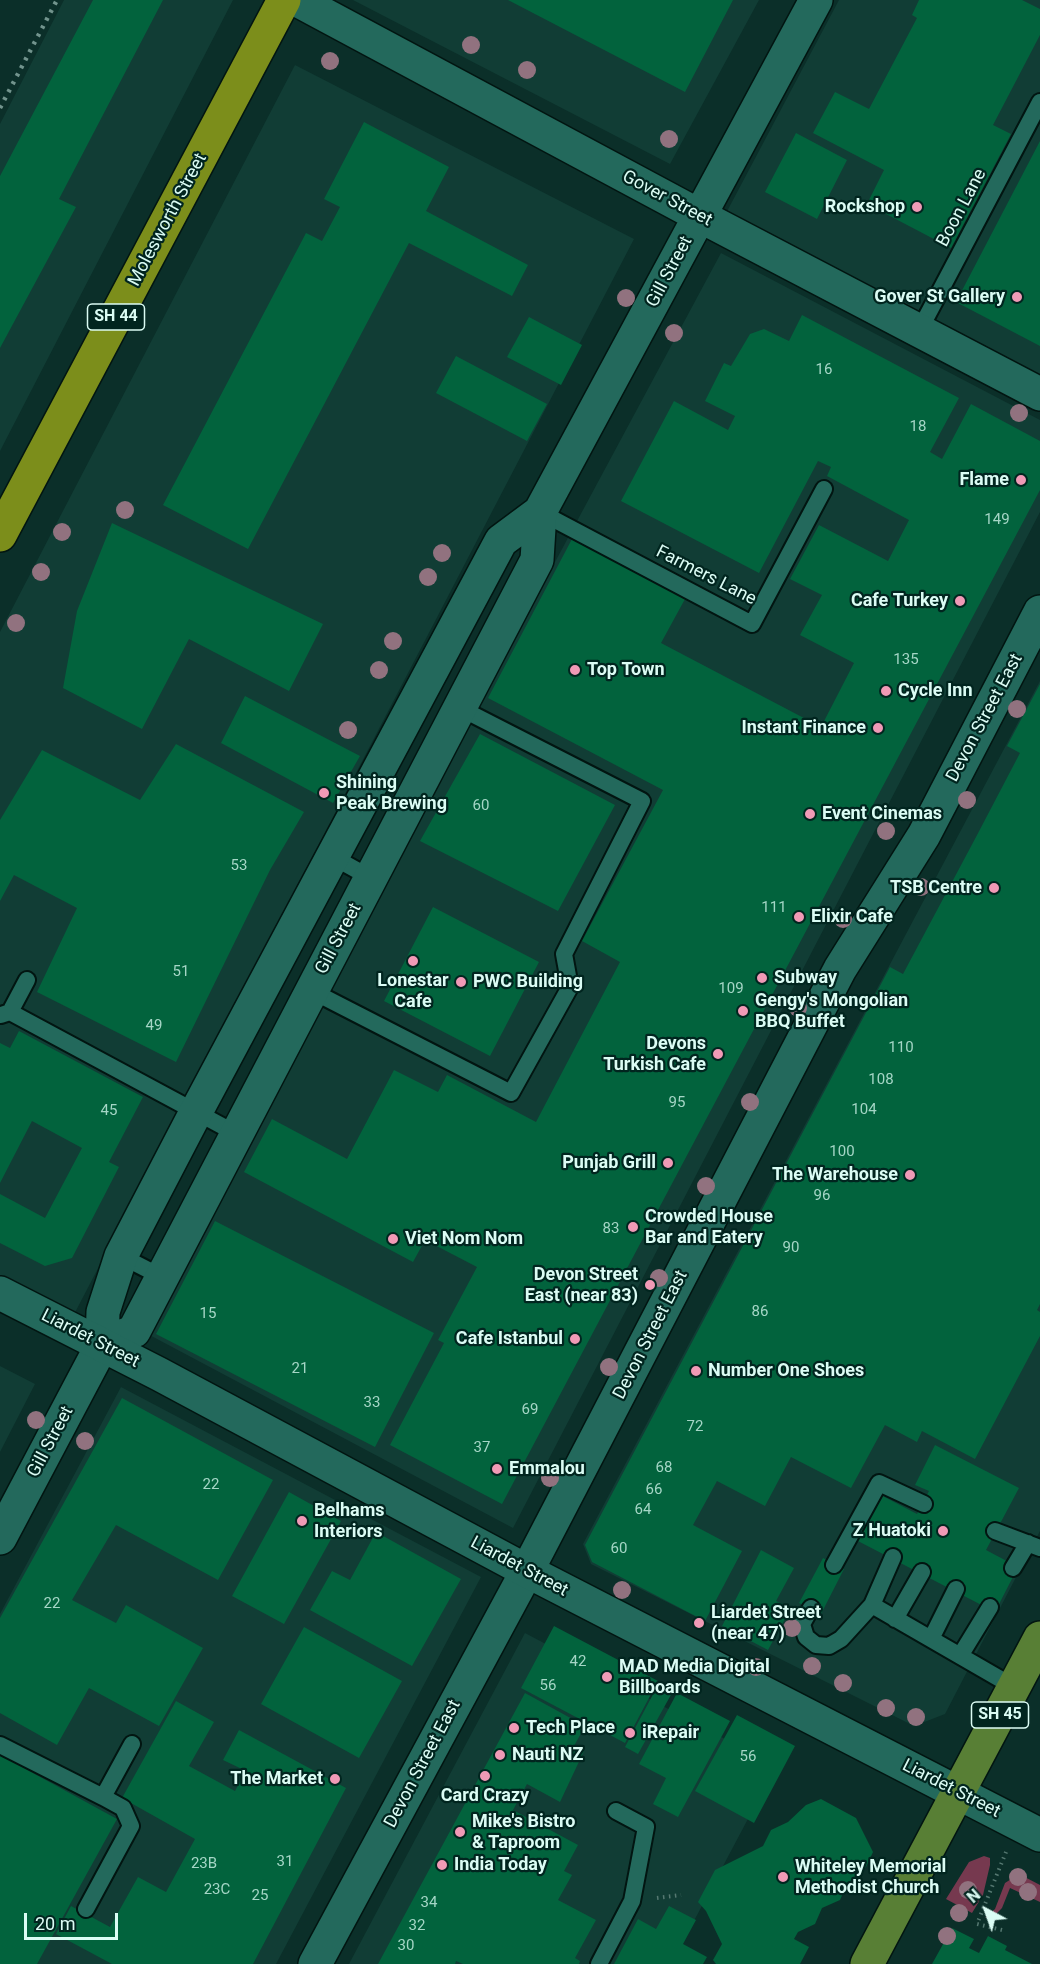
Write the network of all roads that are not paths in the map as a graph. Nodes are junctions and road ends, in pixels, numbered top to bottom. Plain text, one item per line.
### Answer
1 (284, 0) edge
2 (297, 0) edge
3 (816, 0) edge
4 (1040, 102) edge
5 (700, 216) junction
6 (919, 331) junction
7 (1040, 394) edge
8 (824, 489) dead end
9 (540, 512) junction
10 (0, 535) edge
11 (1040, 612) edge
12 (460, 708) junction
13 (333, 857) junction
14 (371, 878) junction
15 (27, 980) dead end
16 (312, 990) junction
17 (5, 1014) edge
18 (196, 1112) junction
19 (237, 1134) junction
20 (121, 1256) junction
21 (162, 1277) junction
22 (0, 1293) edge
23 (102, 1345) junction
24 (920, 1502) dead end
25 (995, 1531) dead end
26 (0, 1538) edge
27 (1034, 1546) edge
28 (892, 1557) dead end
29 (834, 1565) dead end
30 (1013, 1568) dead end
31 (527, 1571) junction
32 (922, 1572) dead end
33 (956, 1589) dead end
34 (872, 1605) junction
35 (990, 1607) dead end
36 (811, 1608) dead end
37 (895, 1619) junction
38 (1040, 1638) edge
39 (931, 1639) junction
40 (960, 1656) junction
41 (1014, 1687) junction
42 (0, 1744) edge
43 (132, 1744) dead end
44 (959, 1792) junction
45 (104, 1797) junction
46 (616, 1811) dead end
47 (1040, 1835) edge
48 (86, 1909) dead end
49 (315, 1964) edge
50 (599, 1964) edge
51 (867, 1964) edge

1 - 10 highway, Molesworth Street / SH 44
2 - 5 street, Gover Street
3 - 5 street, Gill Street
4 - 6 lane, Boon Lane
5 - 6 street, Gover Street
5 - 9 street, Gill Street
6 - 7 street, Gover Street
8 - 9 lane, Farmers Lane
9 - 12 street, Gill Street
9 - 13 street, Gill Street
11 - 31 street, Devon Street East
12 - 14 street, Gill Street
12 - 16 lane
13 - 14 lane
13 - 18 street, Gill Street
14 - 16 street, Gill Street
15 - 17 lane
16 - 19 street, Gill Street
17 - 18 lane
18 - 19 lane
18 - 20 street, Gill Street
19 - 21 street, Gill Street
20 - 21 lane
20 - 23 street, Gill Street
21 - 23 street, Gill Street
22 - 23 street, Liardet Street
23 - 26 street, Gill Street
23 - 31 street, Liardet Street
24 - 29 lane
25 - 27 lane
27 - 30 lane
28 - 34 lane
31 - 44 street, Liardet Street
31 - 49 street, Devon Street East
32 - 37 lane
33 - 39 lane
34 - 36 lane
34 - 37 lane
35 - 40 lane
37 - 39 lane
38 - 41 main road, SH 45
39 - 40 lane
40 - 41 lane
41 - 44 main road, SH 45
42 - 45 lane
43 - 45 lane
44 - 47 street, Liardet Street
44 - 51 main road, SH 45
45 - 48 lane
46 - 50 lane

